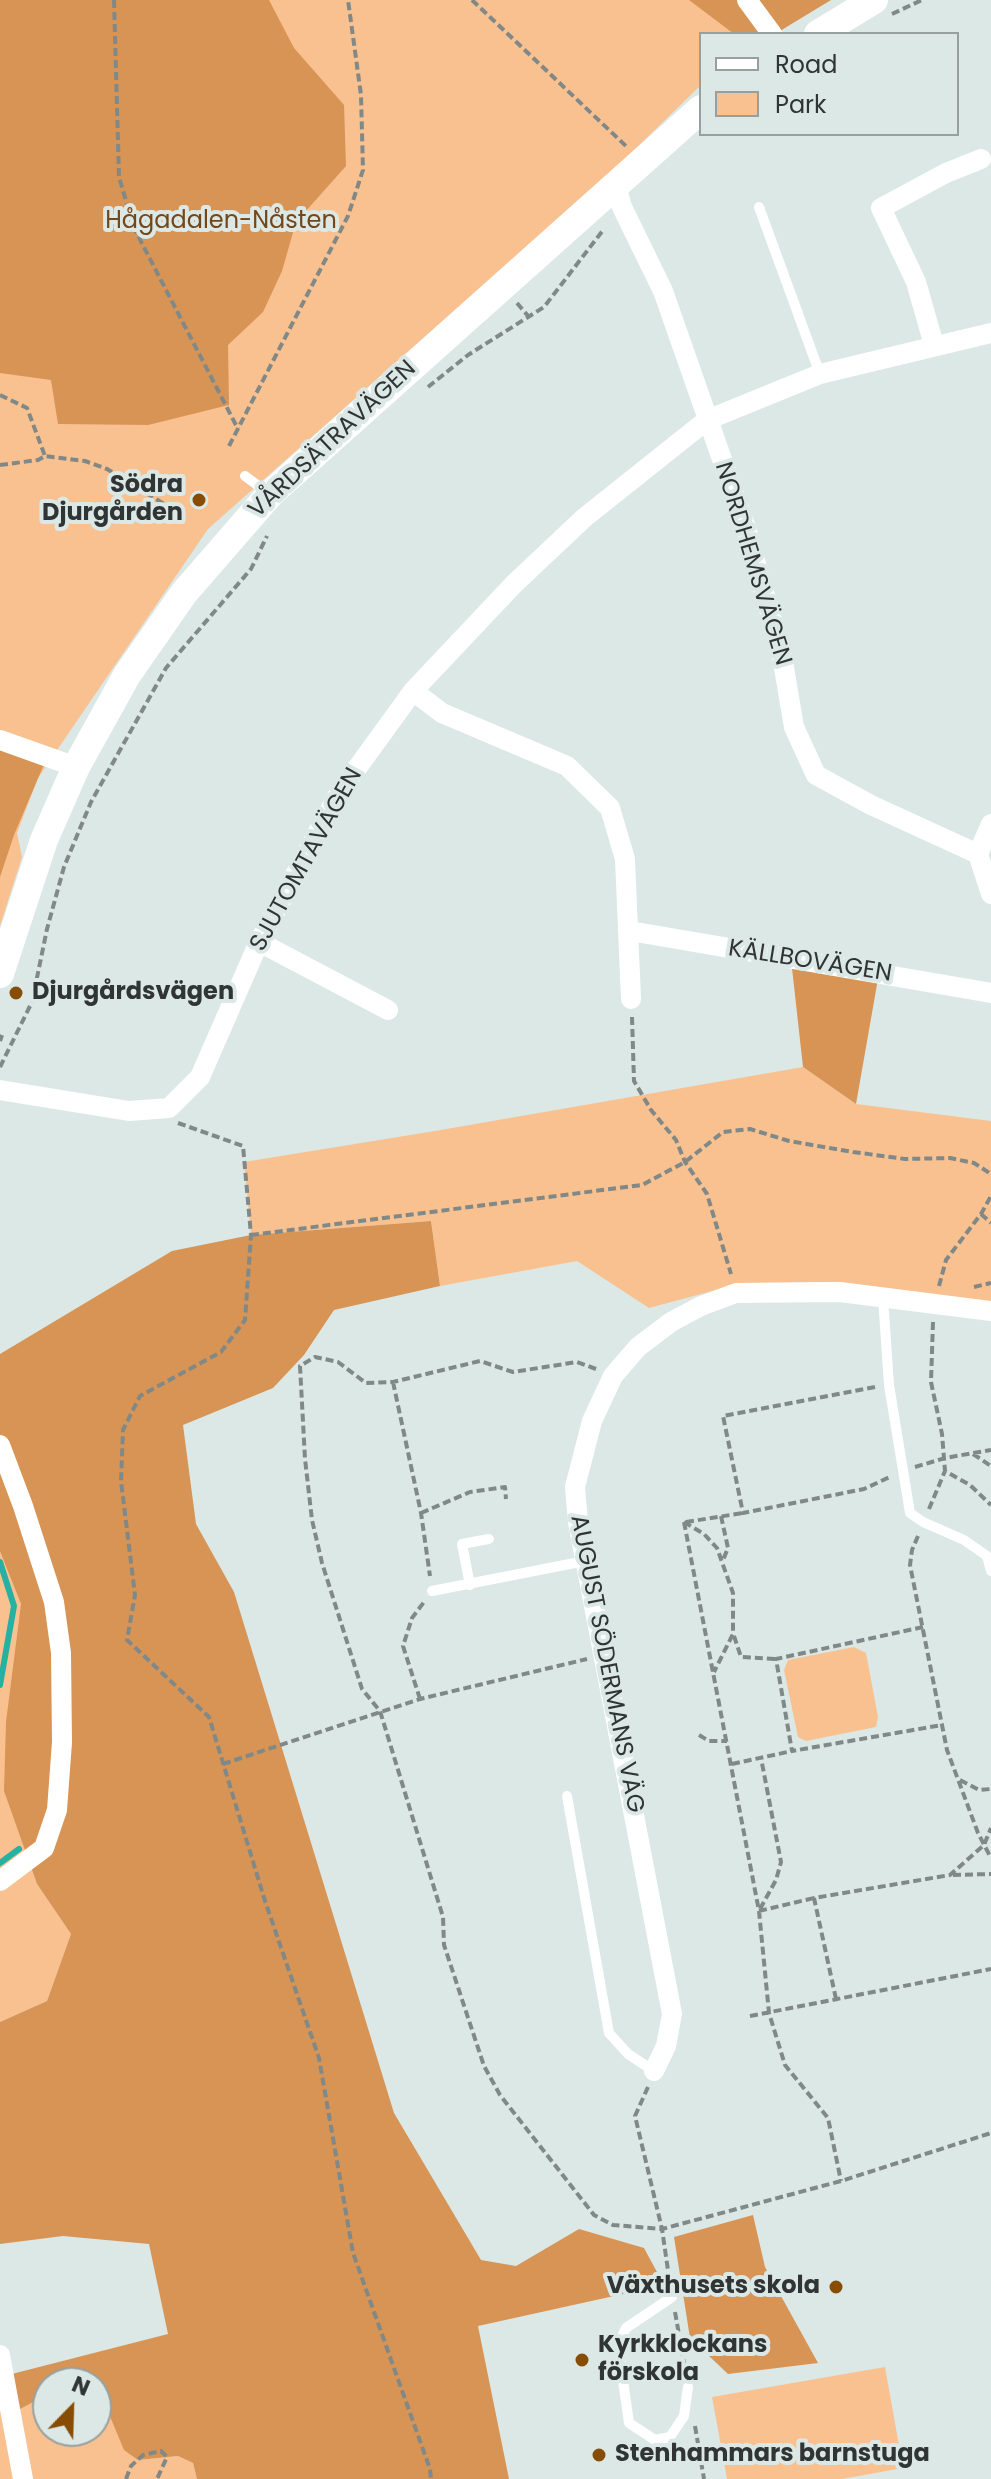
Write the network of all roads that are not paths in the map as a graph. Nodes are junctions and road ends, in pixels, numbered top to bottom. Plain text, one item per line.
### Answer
1 (747, 0) edge
2 (873, 1) edge
3 (771, 32) edge
4 (821, 32) edge
5 (699, 111) edge
6 (981, 159) dead end
7 (619, 196) junction
8 (759, 207) dead end
9 (991, 333) edge
10 (934, 345) junction
11 (820, 374) junction
12 (707, 420) junction
13 (245, 476) dead end
14 (270, 494) junction
15 (413, 691) junction
16 (0, 740) edge
17 (76, 767) junction
18 (991, 824) edge
19 (978, 854) junction
20 (991, 894) edge
21 (630, 931) junction
22 (259, 942) junction
23 (0, 974) edge
24 (991, 993) edge
25 (631, 999) road end
26 (388, 1010) dead end
27 (0, 1090) edge
28 (883, 1298) junction
29 (991, 1311) edge
30 (0, 1445) edge
31 (489, 1539) dead end
32 (585, 1561) junction
33 (991, 1571) edge
34 (470, 1585) junction
35 (432, 1591) road end
36 (567, 1796) dead end
37 (0, 1881) edge
38 (654, 2071) joint
39 (672, 2297) road end
40 (0, 2355) edge
41 (688, 2387) road end
42 (23, 2479) edge

1 - 3 street
2 - 4 street
5 - 7 street, VÅRDSÄTRAVÄGEN
6 - 10 street
7 - 12 street, NORDHEMSVÄGEN
7 - 14 street, VÅRDSÄTRAVÄGEN
8 - 11 lane
9 - 10 street
10 - 11 street
11 - 12 street
12 - 15 street, SJUTOMTAVÄGEN
12 - 19 street, NORDHEMSVÄGEN
13 - 14 lane
14 - 17 street, VÅRDSÄTRAVÄGEN
15 - 21 street
15 - 22 street, SJUTOMTAVÄGEN
16 - 17 street
17 - 23 street, VÅRDSÄTRAVÄGEN
18 - 19 street
19 - 20 street
21 - 24 street, KÄLLBOVÄGEN
21 - 25 street
22 - 26 street
22 - 27 street, SJUTOMTAVÄGEN
28 - 29 street, AUGUST SÖDERMANS VÄG
28 - 32 street, AUGUST SÖDERMANS VÄG
28 - 33 lane
30 - 37 street
31 - 34 lane
32 - 34 lane
32 - 38 street, AUGUST SÖDERMANS VÄG
34 - 35 lane
36 - 38 lane
39 - 41 lane
40 - 42 street

